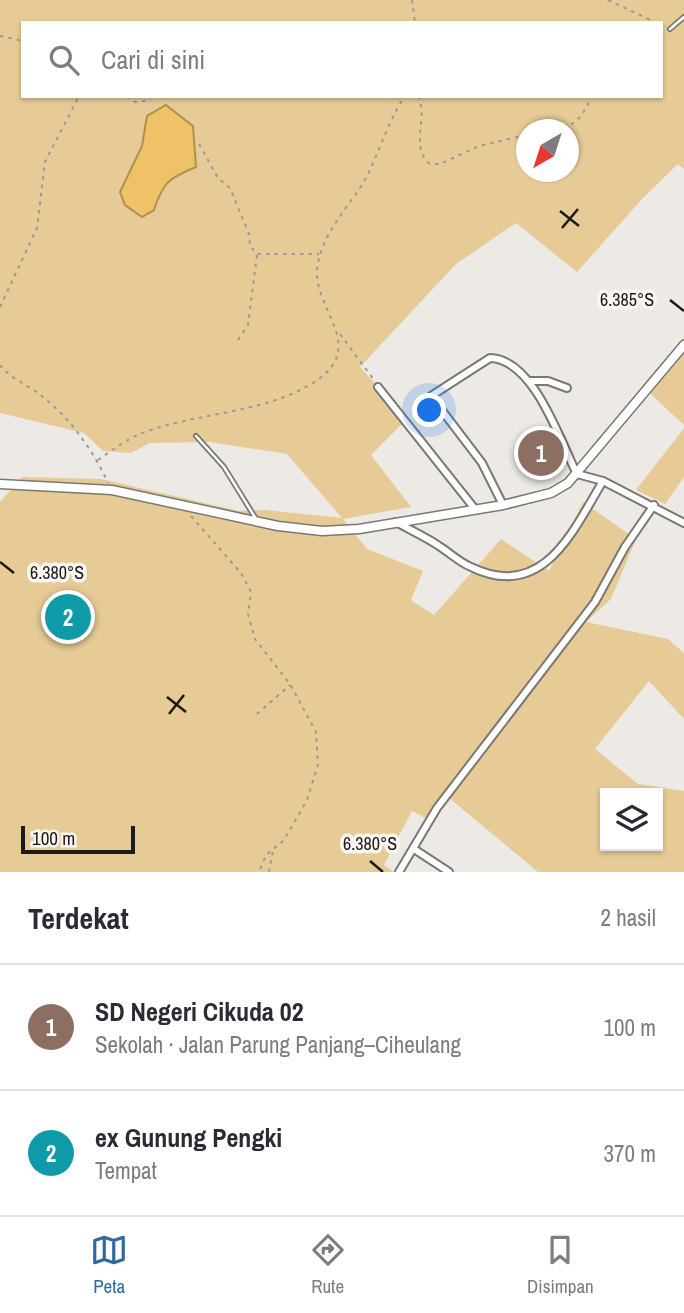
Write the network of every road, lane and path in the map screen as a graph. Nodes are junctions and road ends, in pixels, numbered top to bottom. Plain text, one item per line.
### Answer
1 (412, 0) edge
2 (608, 0) edge
3 (684, 17) edge
4 (415, 21) edge
5 (653, 21) edge
6 (670, 29) dead end
7 (0, 36) edge
8 (21, 41) edge
9 (78, 98) edge
10 (130, 98) edge
11 (404, 98) edge
12 (419, 98) edge
13 (591, 98) edge
14 (151, 100) dead end
15 (579, 119) edge
16 (516, 138) edge
17 (199, 144) dead end
18 (257, 254) junction
19 (320, 254) junction
20 (0, 307) edge
21 (338, 332) junction
22 (238, 340) dead end
23 (684, 345) edge
24 (0, 365) edge
25 (530, 381) junction
26 (379, 387) joint
27 (567, 388) dead end
28 (196, 436) dead end
29 (97, 460) junction
30 (577, 474) junction
31 (603, 481) junction
32 (0, 484) edge
33 (112, 491) junction
34 (180, 505) junction
35 (503, 505) junction
36 (654, 505) junction
37 (475, 509) junction
38 (258, 522) junction
39 (395, 522) junction
40 (684, 523) edge
41 (290, 684) junction
42 (257, 714) dead end
43 (414, 849) junction
44 (273, 850) junction
45 (259, 872) edge
46 (269, 872) edge
47 (399, 872) edge
48 (449, 872) edge

1 - 4 path
2 - 5 path
3 - 6 lane
7 - 8 path
9 - 20 path
10 - 14 path
11 - 19 path
12 - 16 path
13 - 15 path
17 - 18 path
18 - 19 path
18 - 22 path
19 - 21 path
21 - 26 path
21 - 29 path
23 - 30 street
24 - 29 path
25 - 27 street
25 - 30 street
25 - 35 street
26 - 37 street
28 - 38 lane
29 - 33 path
30 - 31 street
30 - 35 street
31 - 36 street
31 - 39 street
32 - 33 street
33 - 34 street
34 - 38 street
34 - 41 path
35 - 37 street
36 - 40 street
36 - 43 street
37 - 39 street
38 - 39 street
41 - 42 path
41 - 44 path
43 - 47 street
43 - 48 street
44 - 45 path
44 - 46 path

